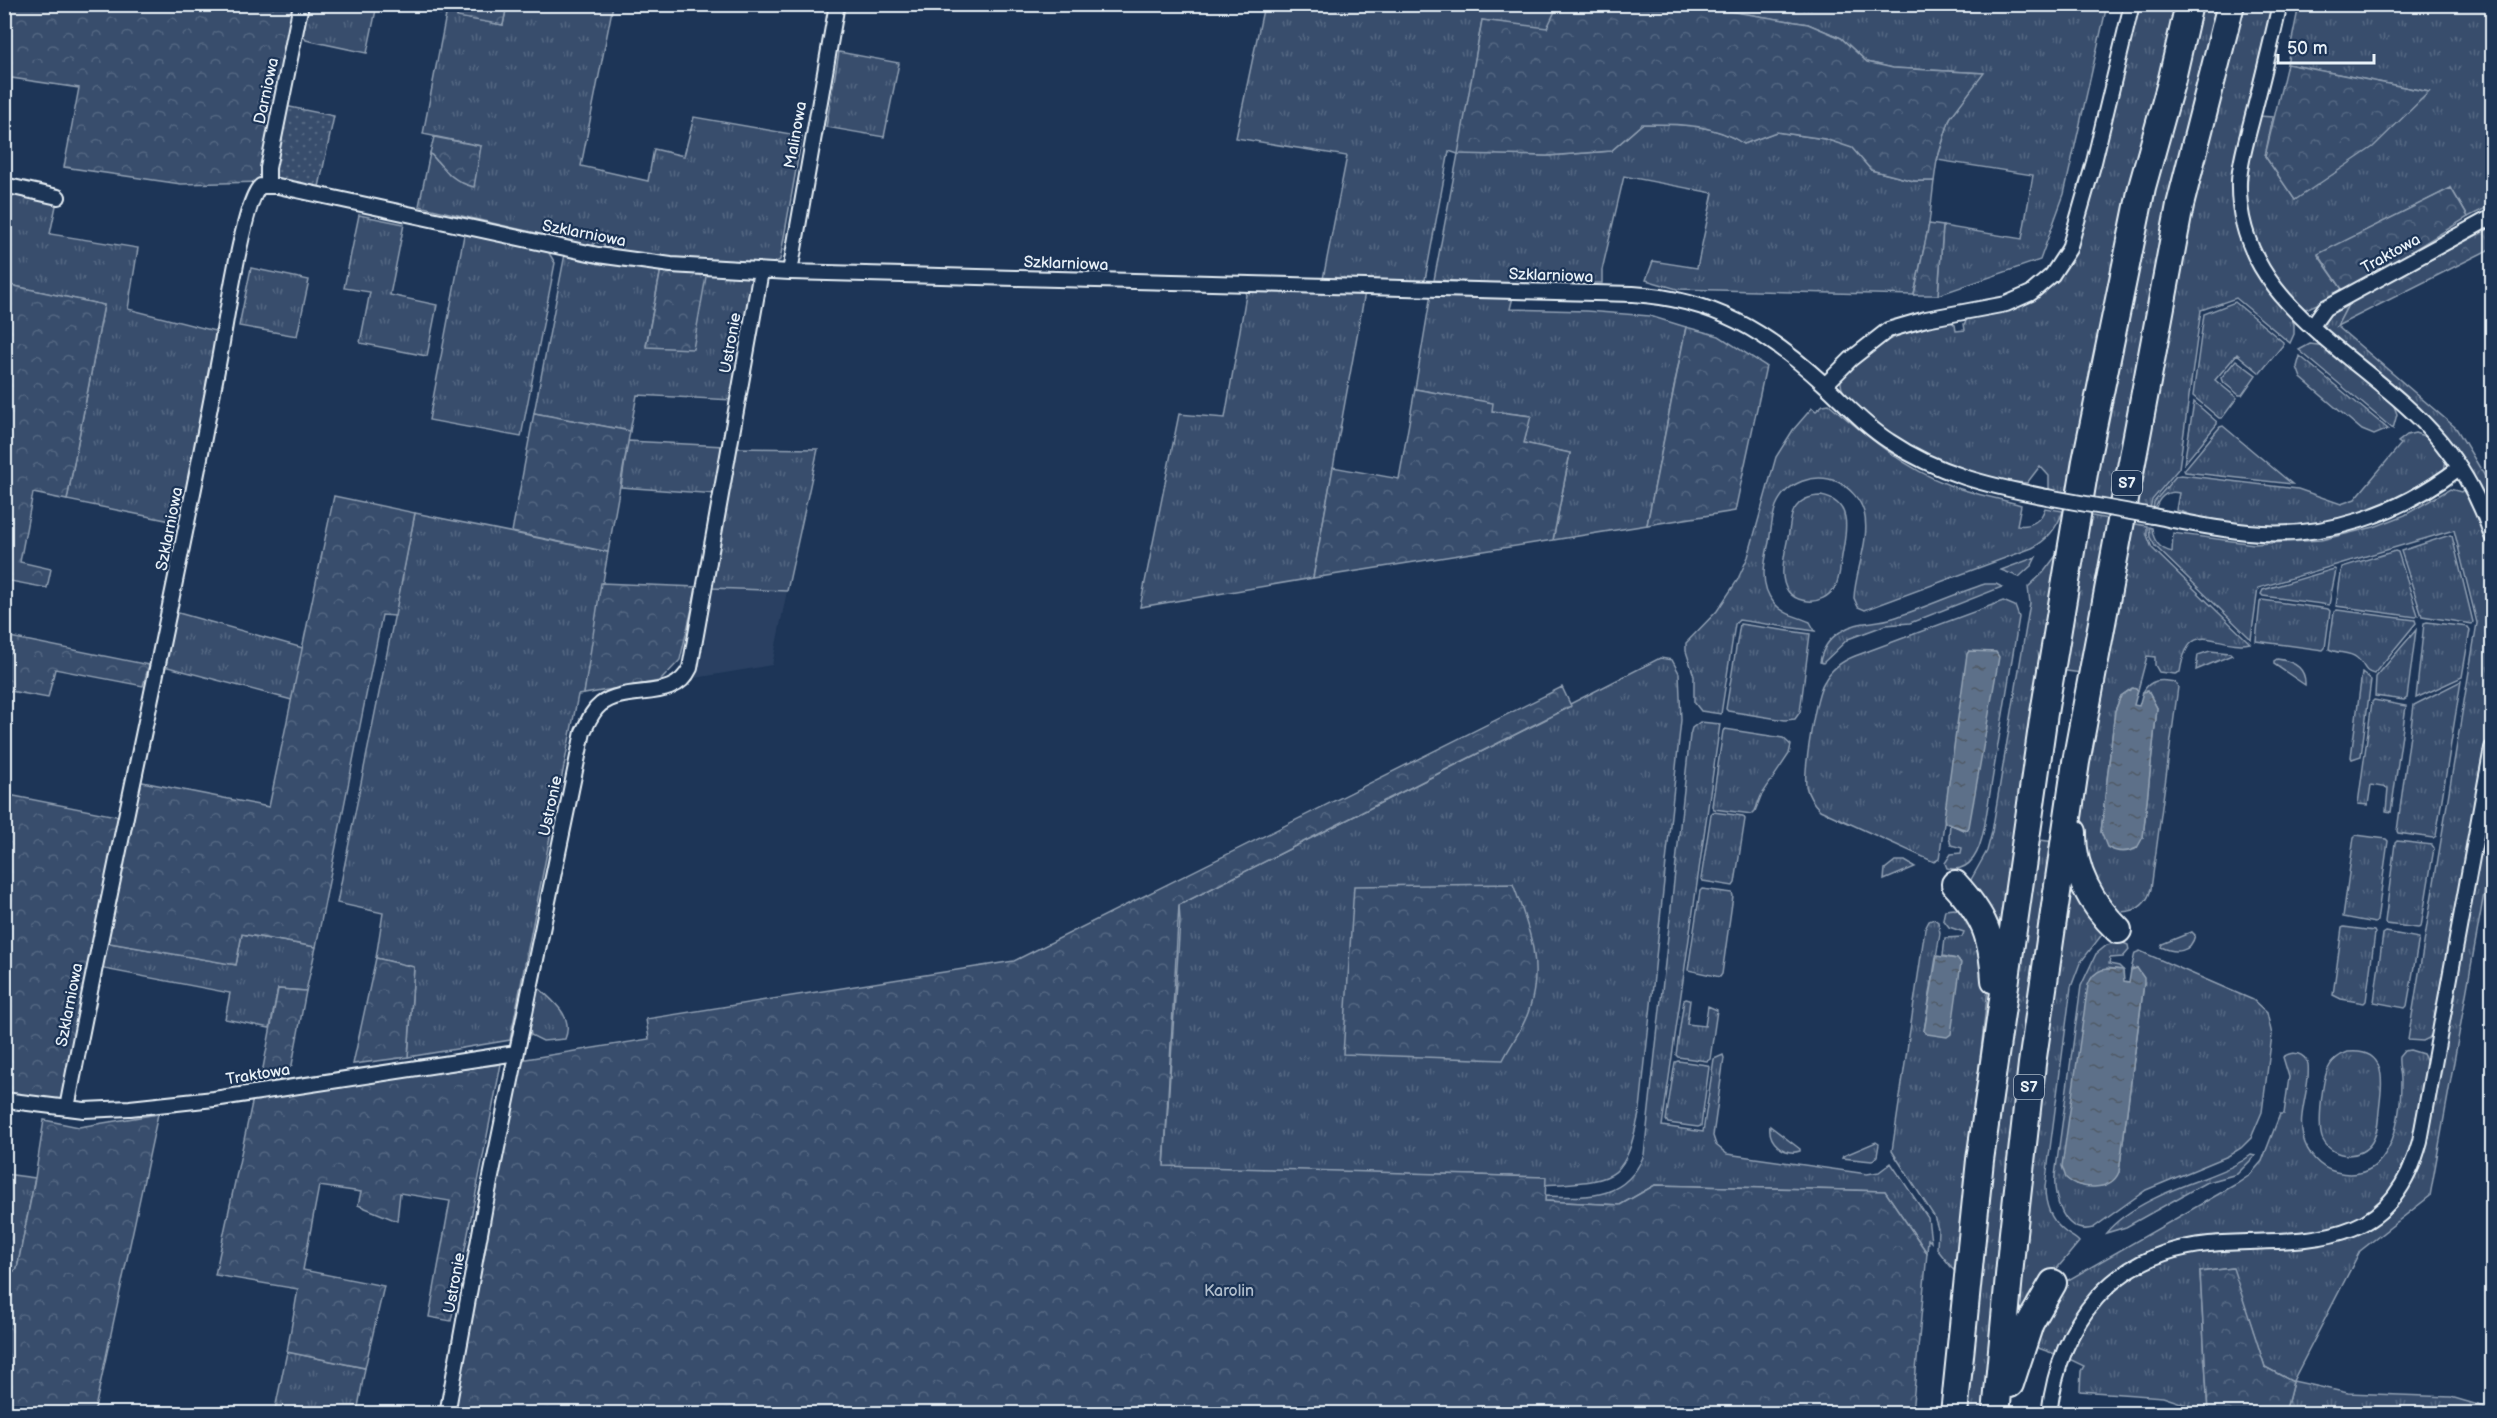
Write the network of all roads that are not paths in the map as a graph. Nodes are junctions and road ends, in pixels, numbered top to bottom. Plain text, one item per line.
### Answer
1 (301, 4) edge
2 (837, 4) edge
3 (2132, 4) edge
4 (2189, 4) edge
5 (2231, 4) edge
6 (2280, 4) edge
7 (4, 184) edge
8 (268, 185) junction
9 (58, 196) dead end
10 (2493, 217) edge
11 (760, 271) junction
12 (790, 272) junction
13 (2312, 326) junction
14 (1825, 385) junction
15 (2086, 462) junction
16 (2459, 468) junction
17 (2493, 536) edge
18 (2056, 543) dead end
19 (2493, 748) edge
20 (2076, 762) junction
21 (1955, 884) dead end
22 (2118, 930) dead end
23 (516, 1053) junction
24 (1994, 1055) junction
25 (4, 1100) edge
26 (67, 1108) junction
27 (2053, 1283) dead end
28 (447, 1413) edge
29 (1954, 1413) edge
30 (1996, 1413) edge
31 (2003, 1413) edge
32 (2049, 1413) edge

1 - 8 street, Darniowa
2 - 12 street, Malinowa
3 - 14 street
4 - 15 highway, S7
5 - 20 highway, S7
6 - 13 street
7 - 9 street
8 - 11 street, Szklarniowa
8 - 26 street, Szklarniowa
10 - 13 street, Traktowa
11 - 12 street, Szklarniowa
11 - 23 street, Ustronie
12 - 14 street, Szklarniowa
13 - 16 street
14 - 16 street, Szklarniowa, bridge
15 - 18 highway
15 - 24 highway, S7
16 - 17 street
19 - 32 street
20 - 22 highway
20 - 30 highway, S7
21 - 24 highway
23 - 26 street, Traktowa
23 - 28 street, Ustronie
24 - 29 highway, S7
25 - 26 street, Traktowa
27 - 31 highway

